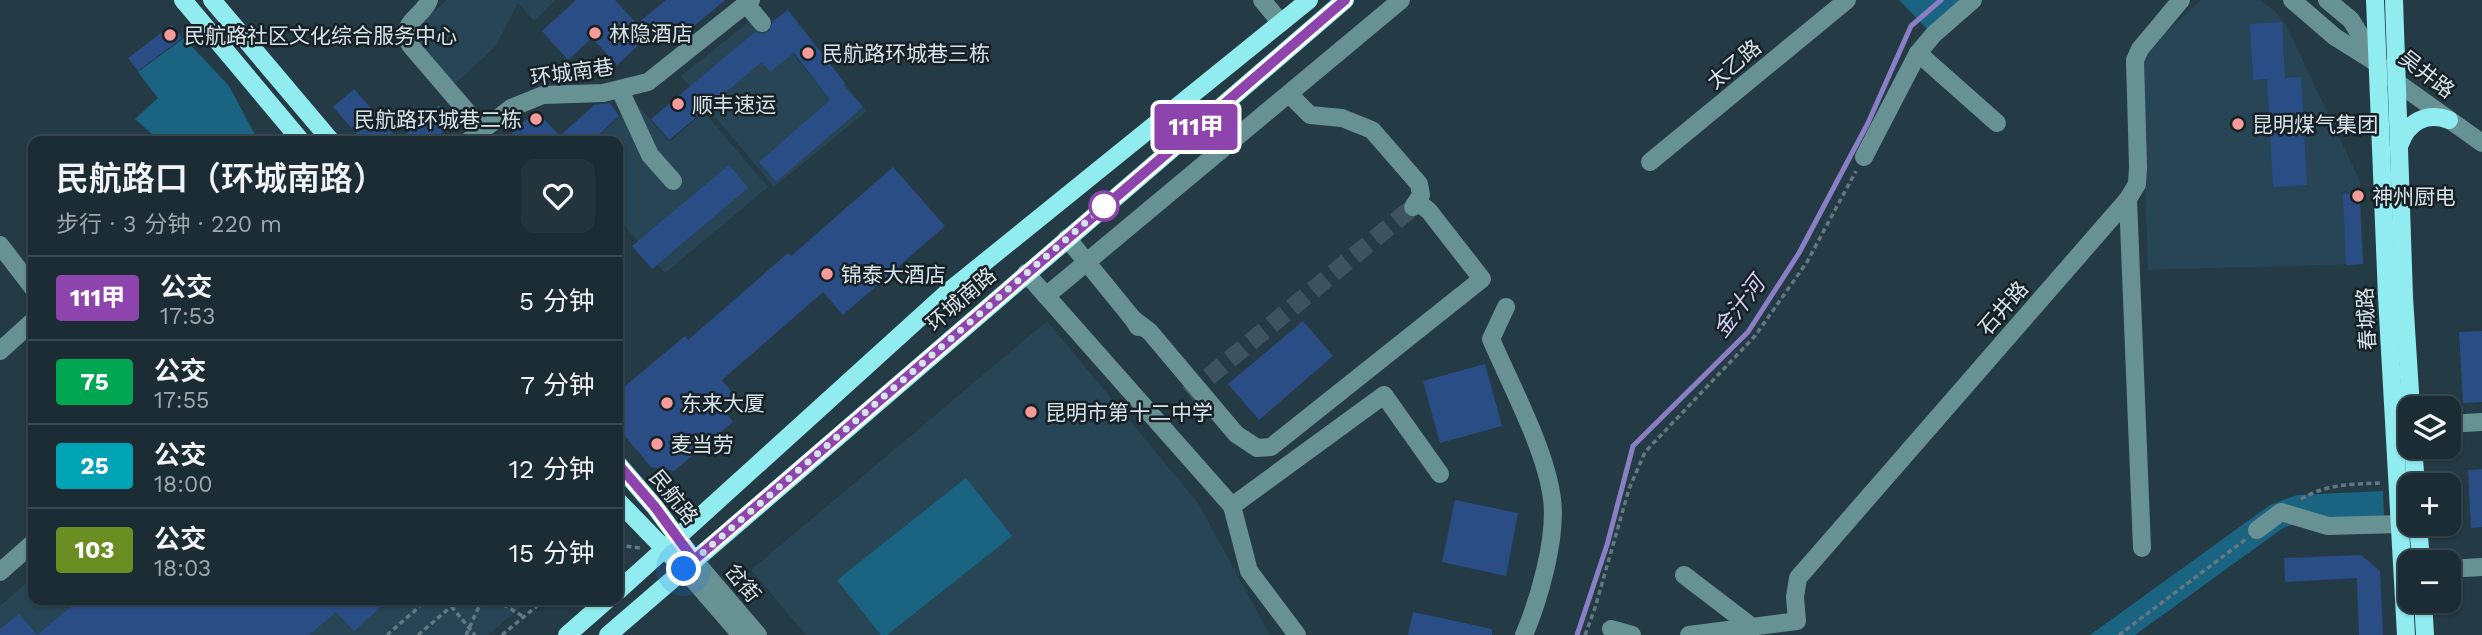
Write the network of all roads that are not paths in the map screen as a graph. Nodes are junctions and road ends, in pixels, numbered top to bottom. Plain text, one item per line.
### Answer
1 (183, 0) edge
2 (212, 0) edge
3 (429, 0) edge
4 (1262, 0) edge
5 (1308, 0) edge
6 (1345, 0) edge
7 (1401, 0) edge
8 (1847, 0) edge
9 (1973, 0) edge
10 (2181, 0) edge
11 (2292, 0) edge
12 (2327, 0) edge
13 (2375, 0) edge
14 (2395, 0) edge
15 (749, 2) edge
16 (762, 23) dead end
17 (1281, 23) junction
18 (1918, 53) junction
19 (2378, 64) junction
20 (2398, 83) junction
21 (620, 90) junction
22 (1289, 94) junction
23 (2449, 120) junction
24 (1997, 123) dead end
25 (482, 129) junction
26 (297, 136) edge
27 (326, 136) edge
28 (474, 136) edge
29 (2400, 144) junction
30 (2482, 144) edge
31 (1864, 157) road end
32 (1650, 162) dead end
33 (673, 181) dead end
34 (2128, 199) junction
35 (1067, 238) junction
36 (0, 245) edge
37 (1087, 262) junction
38 (1026, 273) junction
39 (28, 281) edge
40 (1046, 296) junction
41 (1506, 307) dead end
42 (1133, 318) junction
43 (28, 326) edge
44 (0, 352) edge
45 (1188, 394) dead end
46 (2410, 396) edge
47 (2482, 422) edge
48 (2461, 423) edge
49 (623, 471) edge
50 (1440, 474) dead end
51 (2398, 495) edge
52 (623, 505) edge
53 (1232, 506) junction
54 (2398, 524) edge
55 (2257, 530) road end
56 (2401, 536) edge
57 (672, 544) junction
58 (28, 547) edge
59 (2142, 548) dead end
60 (689, 564) junction
61 (2482, 567) edge
62 (2461, 568) edge
63 (0, 572) edge
64 (1684, 575) dead end
65 (623, 587) edge
66 (601, 605) edge
67 (2424, 613) edge
68 (1752, 626) junction
69 (1611, 629) dead end
70 (567, 635) edge
71 (608, 635) edge
72 (741, 635) edge
73 (758, 635) edge
74 (1297, 635) edge
75 (1524, 635) edge
76 (1632, 635) edge
77 (1689, 635) edge
78 (2406, 635) edge
79 (2425, 635) edge

1 - 26 main road
2 - 27 main road
3 - 25 street
4 - 17 street
5 - 17 main road, 环城南路
6 - 35 main road, 环城南路
7 - 22 street
8 - 32 street, 太乙路
9 - 18 street
10 - 34 street, 石井路
11 - 19 street, 吴井路
12 - 19 street, 吴井路
13 - 19 main road, 春城路
14 - 20 main road, 春城路
15 - 16 street
15 - 21 street, 环城南巷
17 - 57 main road, 环城南路
18 - 24 street
18 - 31 street
19 - 20 street, 吴井路
19 - 51 main road, 春城路
20 - 23 street, 吴井路
20 - 29 main road, 春城路
21 - 25 street, 环城南巷
21 - 33 street
22 - 37 street
22 - 42 street
23 - 29 main road
23 - 30 street, 吴井路
25 - 28 street, 环城南巷
29 - 46 main road, 春城路
34 - 59 street
34 - 68 street, 石井路
35 - 37 street
35 - 38 main road, 环城南路
36 - 39 street
37 - 40 street
37 - 42 street
38 - 40 street
38 - 60 main road, 环城南路
40 - 53 street
41 - 75 street
42 - 45 street
43 - 44 street
47 - 48 street
49 - 57 main road, 民航路
50 - 53 street
52 - 57 main road, 民航路
53 - 74 street
54 - 55 street
56 - 78 main road, 春城路
57 - 60 main road, 民航路
57 - 65 main road, 环城南路
58 - 63 street
60 - 71 main road, 环城南路
60 - 72 street, 岔街
60 - 73 street, 岔街
61 - 62 street
64 - 68 street
66 - 70 main road
67 - 79 main road
68 - 77 street
69 - 76 street

